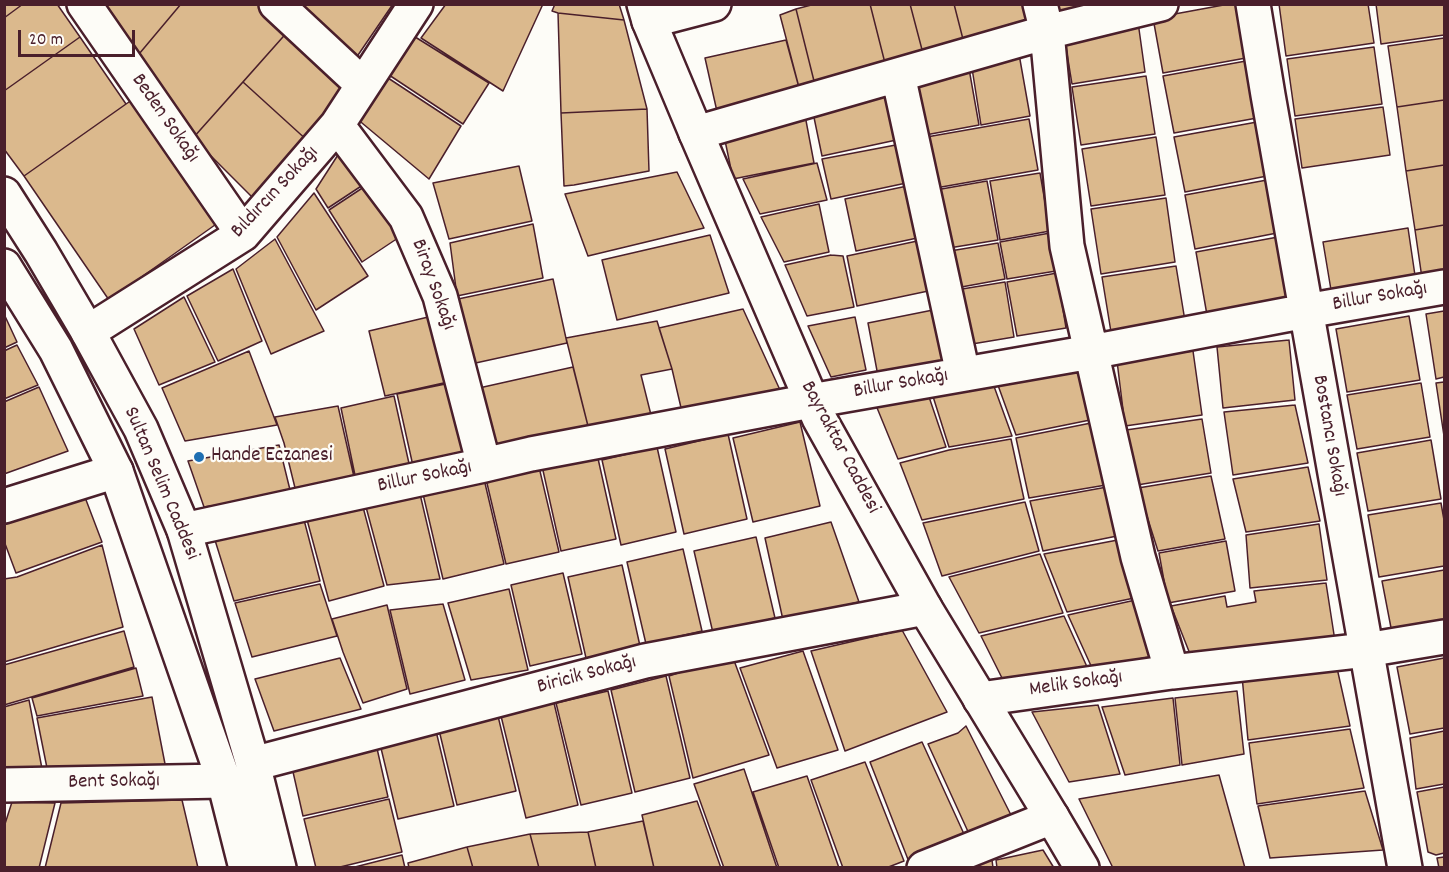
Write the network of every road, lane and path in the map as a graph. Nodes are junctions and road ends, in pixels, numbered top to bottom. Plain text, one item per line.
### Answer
1 (84, 4) edge
2 (276, 4) edge
3 (416, 4) edge
4 (714, 4) edge
5 (1161, 4) edge
6 (1253, 4) edge
7 (646, 13) edge
8 (1043, 18) edge
9 (898, 75) junction
10 (363, 85) junction
11 (337, 125) junction
12 (696, 133) junction
13 (4, 194) edge
14 (243, 234) junction
15 (4, 266) edge
16 (1444, 287) edge
17 (1306, 311) junction
18 (88, 332) junction
19 (56, 350) junction
20 (1091, 352) junction
21 (963, 374) junction
22 (811, 401) junction
23 (484, 465) junction
24 (116, 471) junction
25 (4, 506) edge
26 (184, 530) junction
27 (925, 608) junction
28 (1444, 637) edge
29 (1366, 650) junction
30 (1172, 672) junction
31 (980, 699) junction
32 (253, 764) junction
33 (224, 781) junction
34 (4, 785) edge
35 (1052, 817) junction
36 (246, 867) edge
37 (279, 867) edge
38 (924, 867) edge
39 (1082, 867) edge
40 (1405, 867) edge

1 - 14 street, Beden Sokağı
2 - 10 street
3 - 10 street, Bıldırcın Sokağı
4 - 7 street
5 - 8 street
6 - 17 street, Bostancı Sokağı
7 - 12 street, Bayraktar Caddesi
8 - 9 street
8 - 20 street
9 - 12 street
9 - 21 street
10 - 11 street, Bıldırcın Sokağı
11 - 14 street, Bıldırcın Sokağı
11 - 23 street, Biray Sokağı
12 - 22 street, Bayraktar Caddesi
13 - 18 street, Sultan Selim Caddesi
14 - 18 street, Bıldırcın Sokağı
15 - 19 street, Sultan Selim Caddesi
16 - 17 street, Billur Sokağı
17 - 20 street, Billur Sokağı
17 - 29 street, Bostancı Sokağı
18 - 19 street, Bıldırcın Sokağı
18 - 26 street, Sultan Selim Caddesi
19 - 24 street, Sultan Selim Caddesi
20 - 21 street, Billur Sokağı
20 - 30 street
21 - 22 street, Billur Sokağı
22 - 23 street, Billur Sokağı
22 - 27 street, Bayraktar Caddesi
23 - 26 street, Billur Sokağı
24 - 25 street
24 - 33 street, Sultan Selim Caddesi
26 - 32 street, Sultan Selim Caddesi
27 - 31 street, Bayraktar Caddesi
27 - 32 street, Biricik Sokağı
28 - 29 street, Melik Sokağı
29 - 30 street, Melik Sokağı
29 - 40 street, Bostancı Sokağı
30 - 31 street, Melik Sokağı
31 - 35 street, Bayraktar Caddesi
32 - 33 street, Biricik Sokağı
32 - 37 street, Sultan Selim Caddesi
33 - 34 street, Bent Sokağı
33 - 36 street, Sultan Selim Caddesi
35 - 38 street
35 - 39 street, Bayraktar Caddesi

